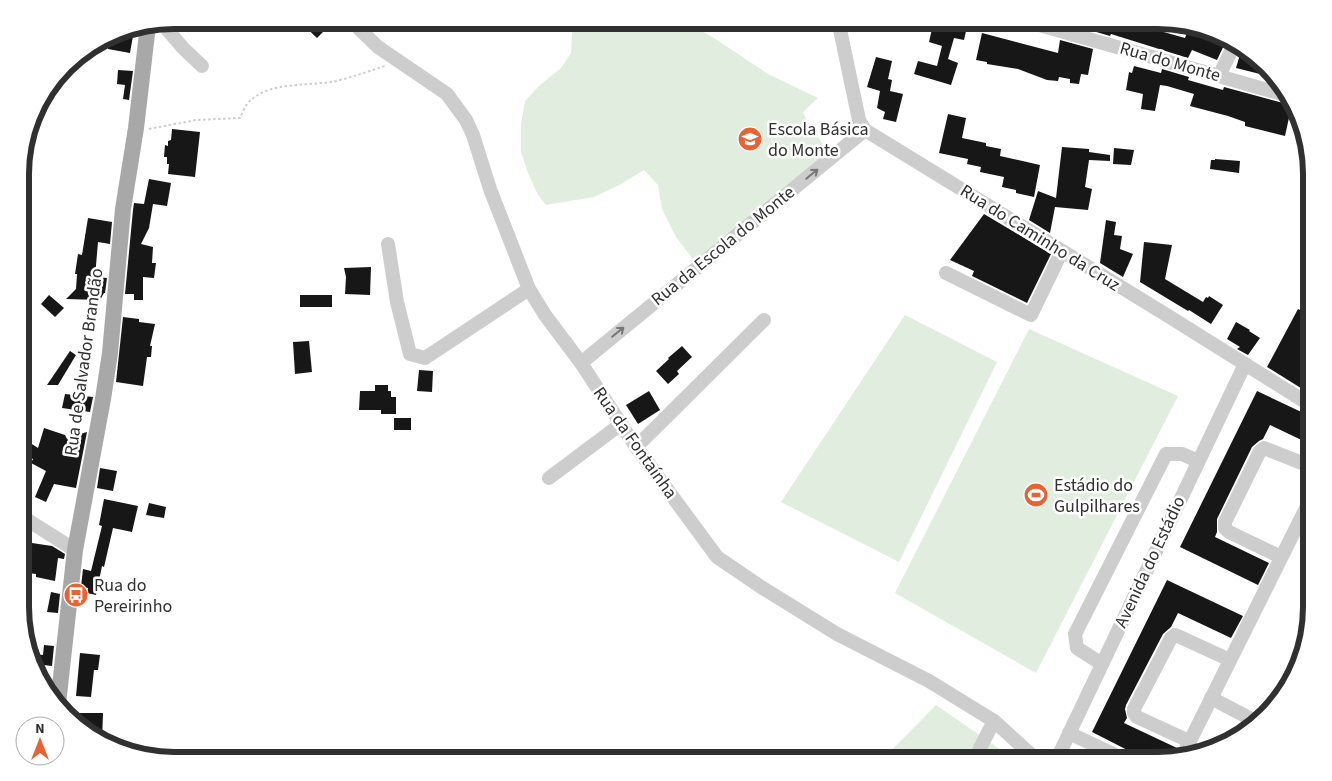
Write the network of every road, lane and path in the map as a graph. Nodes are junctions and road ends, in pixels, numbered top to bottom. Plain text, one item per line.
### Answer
1 (167, 29) edge
2 (360, 29) edge
3 (840, 29) edge
4 (1054, 29) edge
5 (147, 32) edge
6 (1232, 49) edge
7 (398, 59) junction
8 (202, 66) dead end
9 (1219, 76) junction
10 (1278, 93) edge
11 (136, 128) junction
12 (865, 130) junction
13 (388, 244) dead end
14 (1062, 251) junction
15 (946, 273) dead end
16 (529, 289) junction
17 (764, 320) dead end
18 (581, 363) junction
19 (1245, 364) junction
20 (1303, 400) edge
21 (621, 424) junction
22 (636, 447) junction
23 (1198, 461) junction
24 (1303, 463) edge
25 (549, 478) dead end
26 (1303, 514) edge
27 (29, 521) edge
28 (75, 550) junction
29 (1281, 557) junction
30 (1230, 660) junction
31 (1102, 664) junction
32 (59, 695) edge
33 (1211, 698) junction
34 (1251, 719) edge
35 (994, 721) junction
36 (1069, 732) junction
37 (1189, 741) junction
38 (1185, 749) edge
39 (979, 752) edge
40 (1028, 752) edge
41 (1060, 752) edge
42 (1110, 752) edge

1 - 8 street
2 - 7 street, Rua da Fontaínha
3 - 12 street
4 - 9 street, Rua do Monte
5 - 11 main road, Rua de Salvador Brandão
6 - 9 street
7 - 11 path
7 - 16 street, Rua da Fontaínha
9 - 10 street, Rua do Monte
11 - 28 main road, Rua de Salvador Brandão
12 - 14 street, Rua do Caminho da Cruz
18 -> 12 street, Rua da Escola do Monte
13 - 16 street
14 - 15 street
14 - 19 street, Rua do Caminho da Cruz
16 - 18 street, Rua da Fontaínha
17 - 22 street
18 - 21 street, Rua da Fontaínha
19 - 20 street, Rua do Caminho da Cruz
19 - 23 street, Avenida do Estádio
21 - 22 street, Rua da Fontaínha
21 - 25 street
22 - 35 street, Rua da Fontaínha
23 - 31 street, Avenida do Estádio
23 - 31 street, Avenida do Estádio
24 - 29 street
26 - 29 street
27 - 28 street
28 - 32 main road, Rua de Salvador Brandão
29 - 30 street
30 - 33 street
30 - 37 street
31 - 36 street, Avenida do Estádio
33 - 34 street
33 - 37 street
35 - 39 street
35 - 40 street, Rua da Fontaínha
36 - 41 street, Avenida do Estádio
36 - 42 street
37 - 38 street

